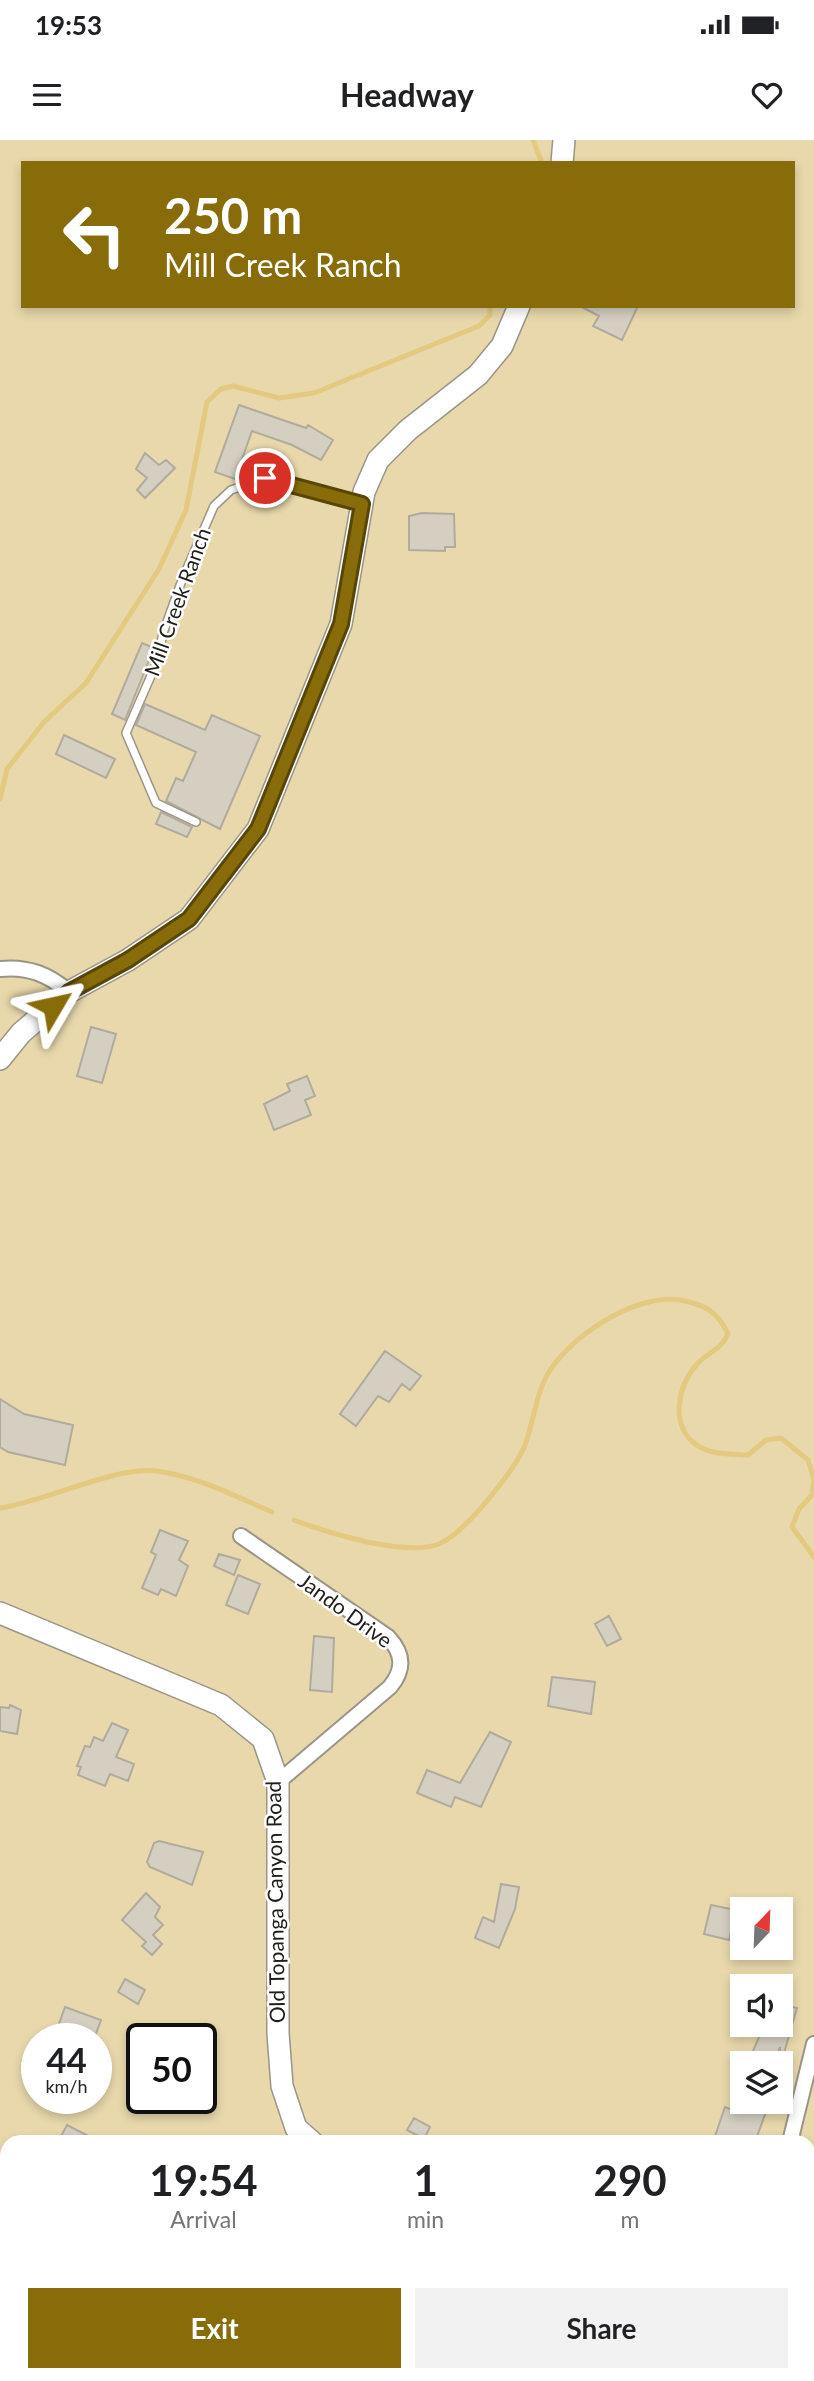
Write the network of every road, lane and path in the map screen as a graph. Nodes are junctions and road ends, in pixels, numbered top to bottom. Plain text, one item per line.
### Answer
1 (564, 140) edge
2 (562, 161) edge
3 (518, 308) edge
4 (362, 504) junction
5 (196, 822) dead end
6 (0, 969) edge
7 (69, 992) junction
8 (0, 1059) edge
9 (242, 1536) dead end
10 (0, 1613) edge
11 (278, 1782) junction
12 (814, 2044) edge
13 (304, 2135) edge
14 (792, 2135) edge

1 - 2 main road
3 - 4 main road
4 - 5 lane, Mill Creek Ranch
4 - 7 main road
6 - 7 street
7 - 8 main road
9 - 11 street, Jando Drive
10 - 11 main road, Old Topanga Canyon Road
11 - 13 main road, Old Topanga Canyon Road
12 - 14 street

